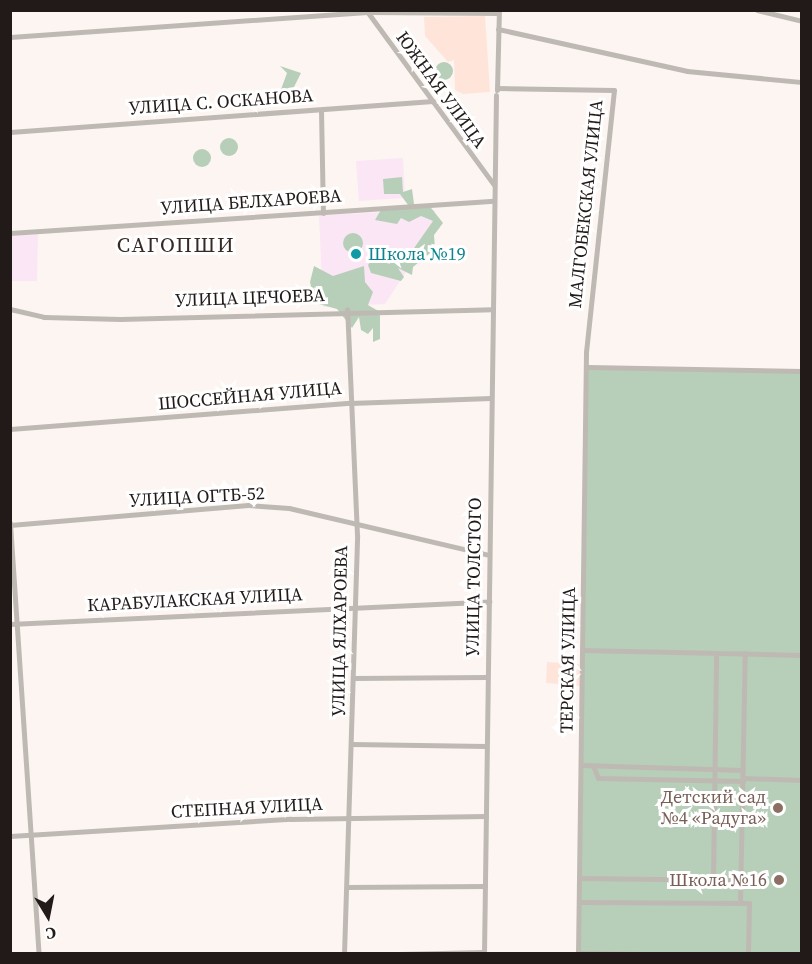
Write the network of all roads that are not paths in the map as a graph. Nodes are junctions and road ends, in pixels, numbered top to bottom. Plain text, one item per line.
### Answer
1 (757, 10) edge
2 (366, 11) edge
3 (499, 12) edge
4 (801, 21) edge
5 (498, 29) junction
6 (10, 37) edge
7 (801, 82) edge
8 (497, 91) junction
9 (433, 101) junction
10 (321, 111) junction
11 (10, 132) edge
12 (494, 185) junction
13 (494, 201) junction
14 (323, 213) junction
15 (10, 233) edge
16 (10, 309) edge
17 (347, 309) junction
18 (493, 309) junction
19 (588, 367) junction
20 (801, 371) edge
21 (491, 398) junction
22 (350, 403) junction
23 (10, 429) edge
24 (11, 524) edge
25 (354, 525) junction
26 (489, 555) junction
27 (489, 601) junction
28 (356, 607) junction
29 (14, 624) edge
30 (583, 650) junction
31 (716, 653) junction
32 (745, 654) junction
33 (801, 655) edge
34 (487, 677) junction
35 (353, 678) junction
36 (352, 744) junction
37 (486, 746) junction
38 (581, 765) junction
39 (593, 766) junction
40 (715, 769) junction
41 (743, 770) junction
42 (743, 780) junction
43 (801, 780) edge
44 (715, 781) junction
45 (486, 816) junction
46 (352, 817) junction
47 (33, 833) junction
48 (10, 836) edge
49 (579, 878) junction
50 (713, 880) junction
51 (741, 880) junction
52 (484, 886) junction
53 (347, 887) junction
54 (579, 902) junction
55 (741, 903) junction
56 (484, 953) edge
57 (578, 953) edge
58 (39, 954) edge
59 (344, 954) edge
60 (398, 954) edge
61 (643, 954) edge
62 (748, 954) edge

1 - 4 street
2 - 3 street
2 - 6 street
2 - 9 street, ЮЖНАЯ УЛИЦА
3 - 5 street
5 - 7 street
5 - 8 street
8 - 12 street
8 - 13 street
8 - 19 street, МАЛГОБЕКСКАЯ УЛИЦА
9 - 10 street, УЛИЦА С. ОСКАНОВА
9 - 12 street, ЮЖНАЯ УЛИЦА
10 - 11 street, УЛИЦА С. ОСКАНОВА
10 - 14 street
12 - 13 street
13 - 14 street, УЛИЦА БЕЛХАРОЕВА
13 - 18 street, УЛИЦА ТОЛСТОГО
14 - 15 street, УЛИЦА БЕЛХАРОЕВА
16 - 17 street, УЛИЦА ЦЕЧОЕВА
17 - 18 street, УЛИЦА ЦЕЧОЕВА
17 - 22 street, УЛИЦА ЯЛХАРОЕВА
18 - 21 street, УЛИЦА ТОЛСТОГО
19 - 20 street
19 - 30 street, ТЕРСКАЯ УЛИЦА
21 - 22 street, ШОССЕЙНАЯ УЛИЦА
21 - 26 street, УЛИЦА ТОЛСТОГО
22 - 23 street, ШОССЕЙНАЯ УЛИЦА
22 - 25 street, УЛИЦА ЯЛХАРОЕВА
24 - 25 street, УЛИЦА ОГТБ-52
24 - 29 street
25 - 26 street, УЛИЦА ОГТБ-52
25 - 28 street, УЛИЦА ЯЛХАРОЕВА
26 - 27 street, УЛИЦА ТОЛСТОГО
27 - 28 street, КАРАБУЛАКСКАЯ УЛИЦА
27 - 34 street, УЛИЦА ТОЛСТОГО
28 - 29 street, КАРАБУЛАКСКАЯ УЛИЦА
28 - 35 street, УЛИЦА ЯЛХАРОЕВА
29 - 47 street
30 - 31 street
30 - 38 street, ТЕРСКАЯ УЛИЦА
31 - 32 street
31 - 40 street
32 - 33 street
32 - 41 street
34 - 35 street
34 - 37 street, УЛИЦА ТОЛСТОГО
35 - 36 street, УЛИЦА ЯЛХАРОЕВА
36 - 37 street
36 - 46 street, УЛИЦА ЯЛХАРОЕВА
37 - 45 street, УЛИЦА ТОЛСТОГО
38 - 39 street
38 - 49 street, ТЕРСКАЯ УЛИЦА
39 - 40 street
39 - 44 street
40 - 41 street
40 - 44 street
41 - 42 street
42 - 43 street
42 - 44 street
42 - 51 street
44 - 50 street
45 - 46 street, СТЕПНАЯ УЛИЦА
45 - 52 street, УЛИЦА ТОЛСТОГО
46 - 47 street, СТЕПНАЯ УЛИЦА
46 - 53 street, УЛИЦА ЯЛХАРОЕВА
47 - 48 street, СТЕПНАЯ УЛИЦА
47 - 58 street
49 - 50 street
49 - 54 street, ТЕРСКАЯ УЛИЦА
50 - 51 street
51 - 55 street
52 - 53 street
52 - 56 street, УЛИЦА ТОЛСТОГО
53 - 59 street, УЛИЦА ЯЛХАРОЕВА
54 - 55 street
54 - 57 street, ТЕРСКАЯ УЛИЦА
55 - 62 street
56 - 60 street
57 - 61 street

